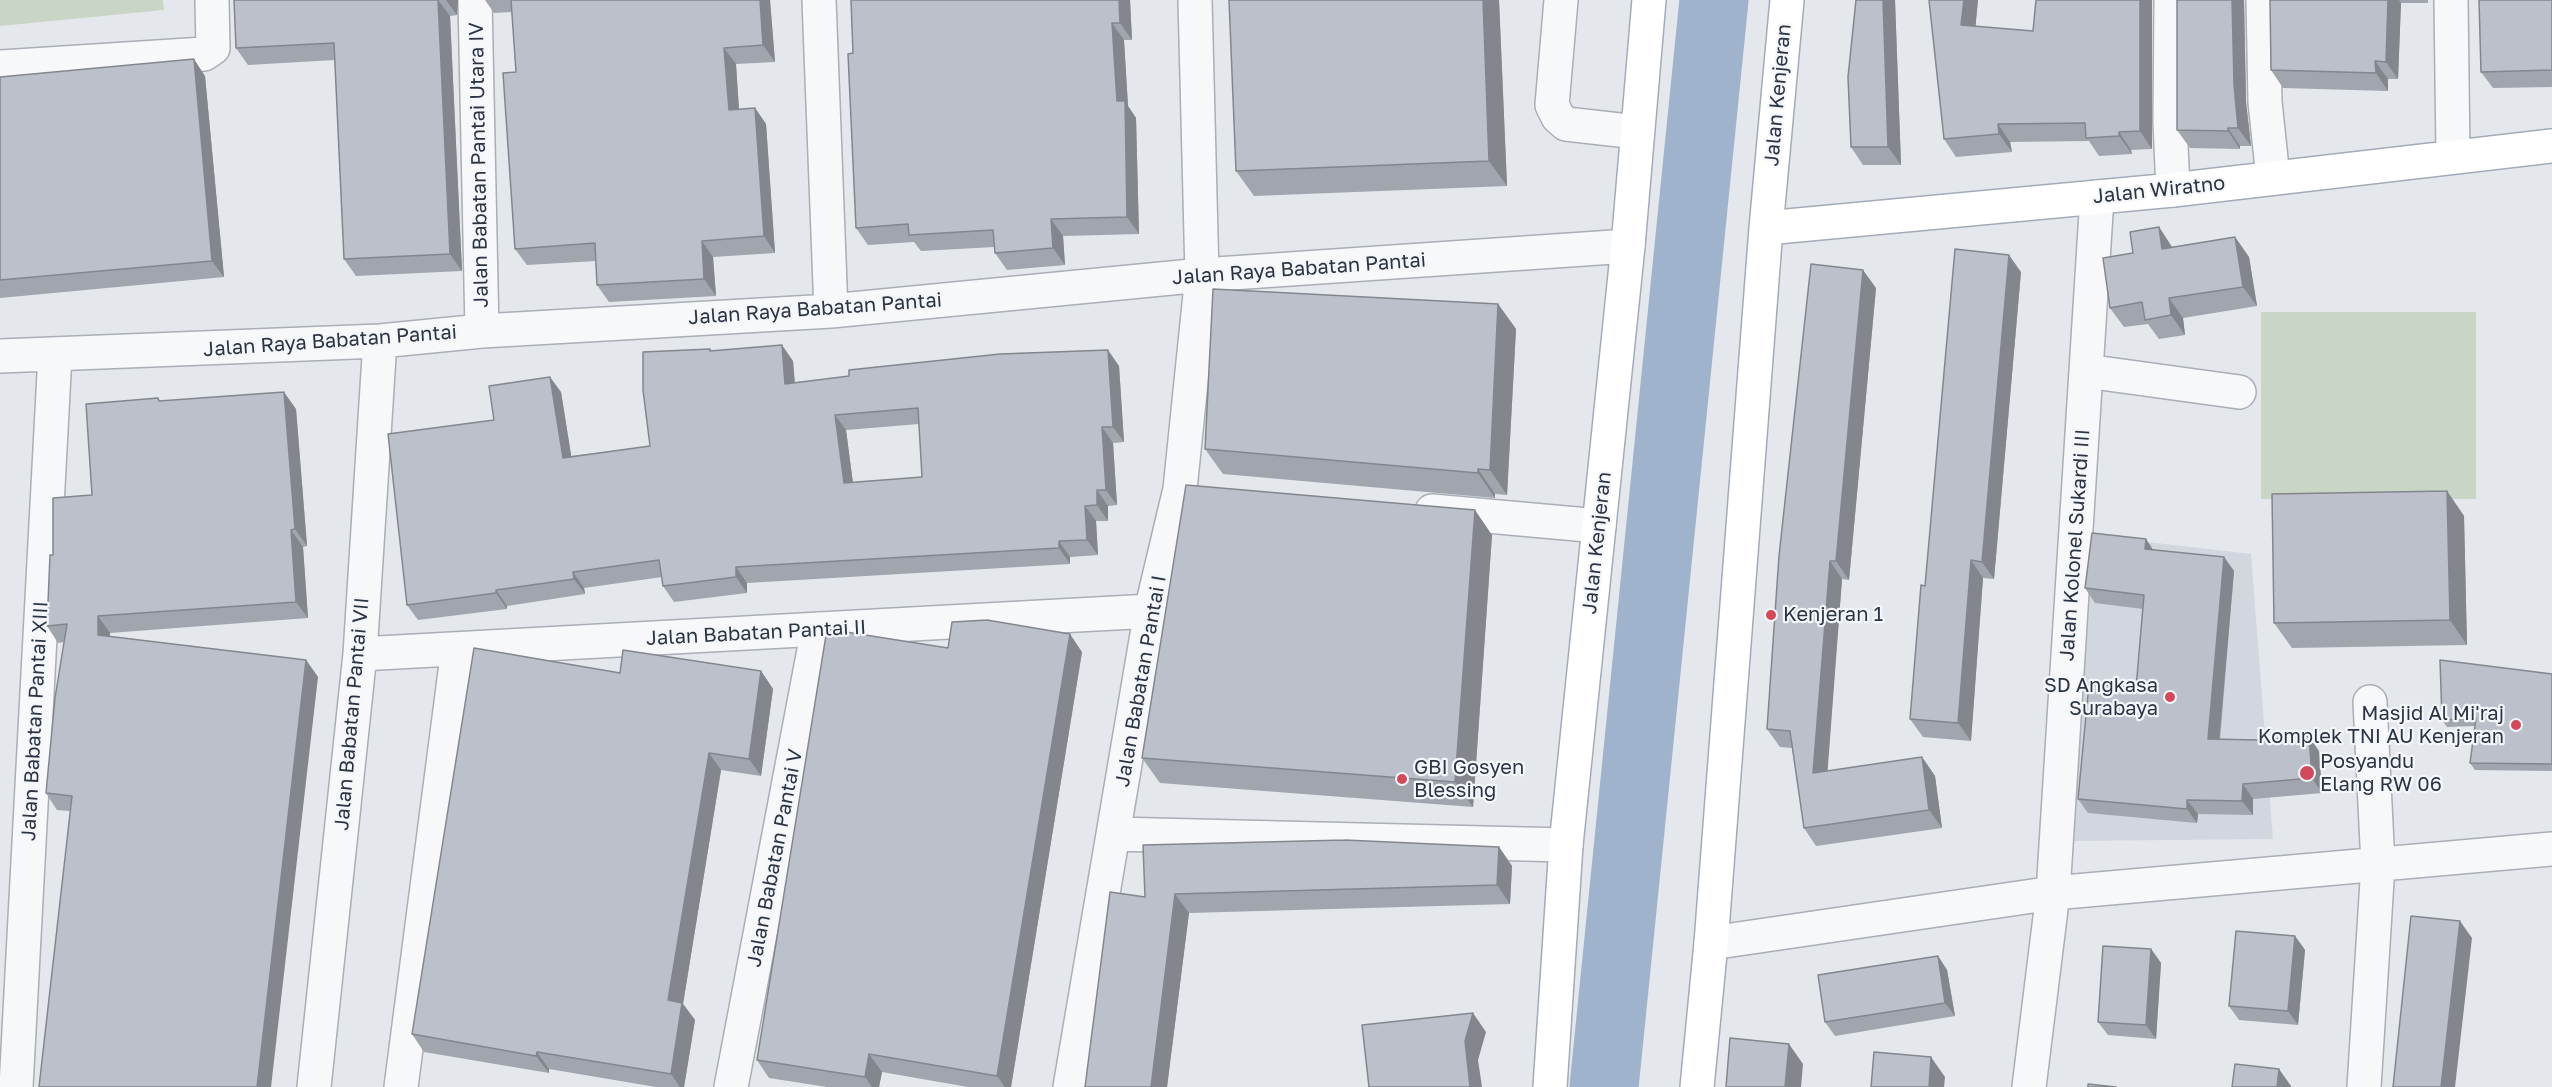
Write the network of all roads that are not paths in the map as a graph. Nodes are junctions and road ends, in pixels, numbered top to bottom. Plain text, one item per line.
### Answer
1 (212, 0) edge
2 (475, 0) edge
3 (819, 0) edge
4 (1195, 0) edge
5 (1561, 0) edge
6 (1649, 0) edge
7 (1787, 0) edge
8 (2171, 0) edge
9 (2263, 0) edge
10 (2451, 0) edge
11 (0, 67) edge
12 (1637, 132) junction
13 (2552, 146) edge
14 (2453, 156) junction
15 (2273, 178) junction
16 (2173, 190) junction
17 (2097, 197) junction
18 (1766, 228) junction
19 (1628, 246) junction
20 (1202, 275) junction
21 (831, 311) junction
22 (483, 331) junction
23 (380, 341) junction
24 (56, 355) junction
25 (0, 356) edge
26 (2086, 372) junction
27 (2239, 392) dead end
28 (1180, 489) junction
29 (1215, 492) edge
30 (1401, 509) edge
31 (1599, 526) junction
32 (1151, 610) junction
33 (818, 629) junction
34 (458, 649) junction
35 (360, 654) junction
36 (2370, 702) dead end
37 (1114, 834) junction
38 (1566, 845) junction
39 (2552, 849) edge
40 (2378, 865) junction
41 (2053, 893) junction
42 (1711, 943) junction
43 (16, 1087) edge
44 (314, 1087) edge
45 (401, 1087) edge
46 (731, 1087) edge
47 (1070, 1087) edge
48 (1550, 1087) edge
49 (1697, 1087) edge
50 (2029, 1087) edge
51 (2364, 1087) edge

1 - 11 street
2 - 22 street, Jalan Babatan Pantai Utara IV
3 - 21 street
4 - 20 street, Jalan Babatan Pantai I
5 - 12 street
6 - 12 main road, Jalan Kenjeran
7 - 18 main road, Jalan Kenjeran
8 - 16 street
9 - 15 street
10 - 14 street
12 - 19 main road, Jalan Kenjeran
13 - 14 main road, Jalan Wiratno
14 - 15 main road, Jalan Wiratno
15 - 16 main road, Jalan Wiratno
16 - 17 main road, Jalan Wiratno
17 - 18 main road, Jalan Wiratno
17 - 26 street, Jalan Kolonel Sukardi III
18 - 42 main road, Jalan Kenjeran
19 - 20 street, Jalan Raya Babatan Pantai
19 - 31 main road, Jalan Kenjeran
20 - 21 street, Jalan Raya Babatan Pantai
20 - 28 street, Jalan Babatan Pantai I
21 - 22 street, Jalan Raya Babatan Pantai
22 - 23 street, Jalan Raya Babatan Pantai
23 - 24 street, Jalan Raya Babatan Pantai
23 - 35 street, Jalan Babatan Pantai VII
24 - 25 street, Jalan Raya Babatan Pantai
24 - 43 street, Jalan Babatan Pantai XIII
26 - 27 street
26 - 41 street, Jalan Kolonel Sukardi III
28 - 29 street
28 - 32 street, Jalan Babatan Pantai I
30 - 31 street
31 - 38 main road, Jalan Kenjeran
32 - 33 street, Jalan Babatan Pantai II
32 - 37 street, Jalan Babatan Pantai I
33 - 34 street, Jalan Babatan Pantai II
33 - 46 street, Jalan Babatan Pantai V
34 - 35 street, Jalan Babatan Pantai II
34 - 45 street
35 - 44 street, Jalan Babatan Pantai VII
36 - 40 street
37 - 38 street
37 - 47 street, Jalan Babatan Pantai I
38 - 48 main road, Jalan Kenjeran
39 - 40 street
40 - 41 street
40 - 51 street
41 - 42 street
41 - 50 street, Jalan Kolonel Sukardi III
42 - 49 main road, Jalan Kenjeran

